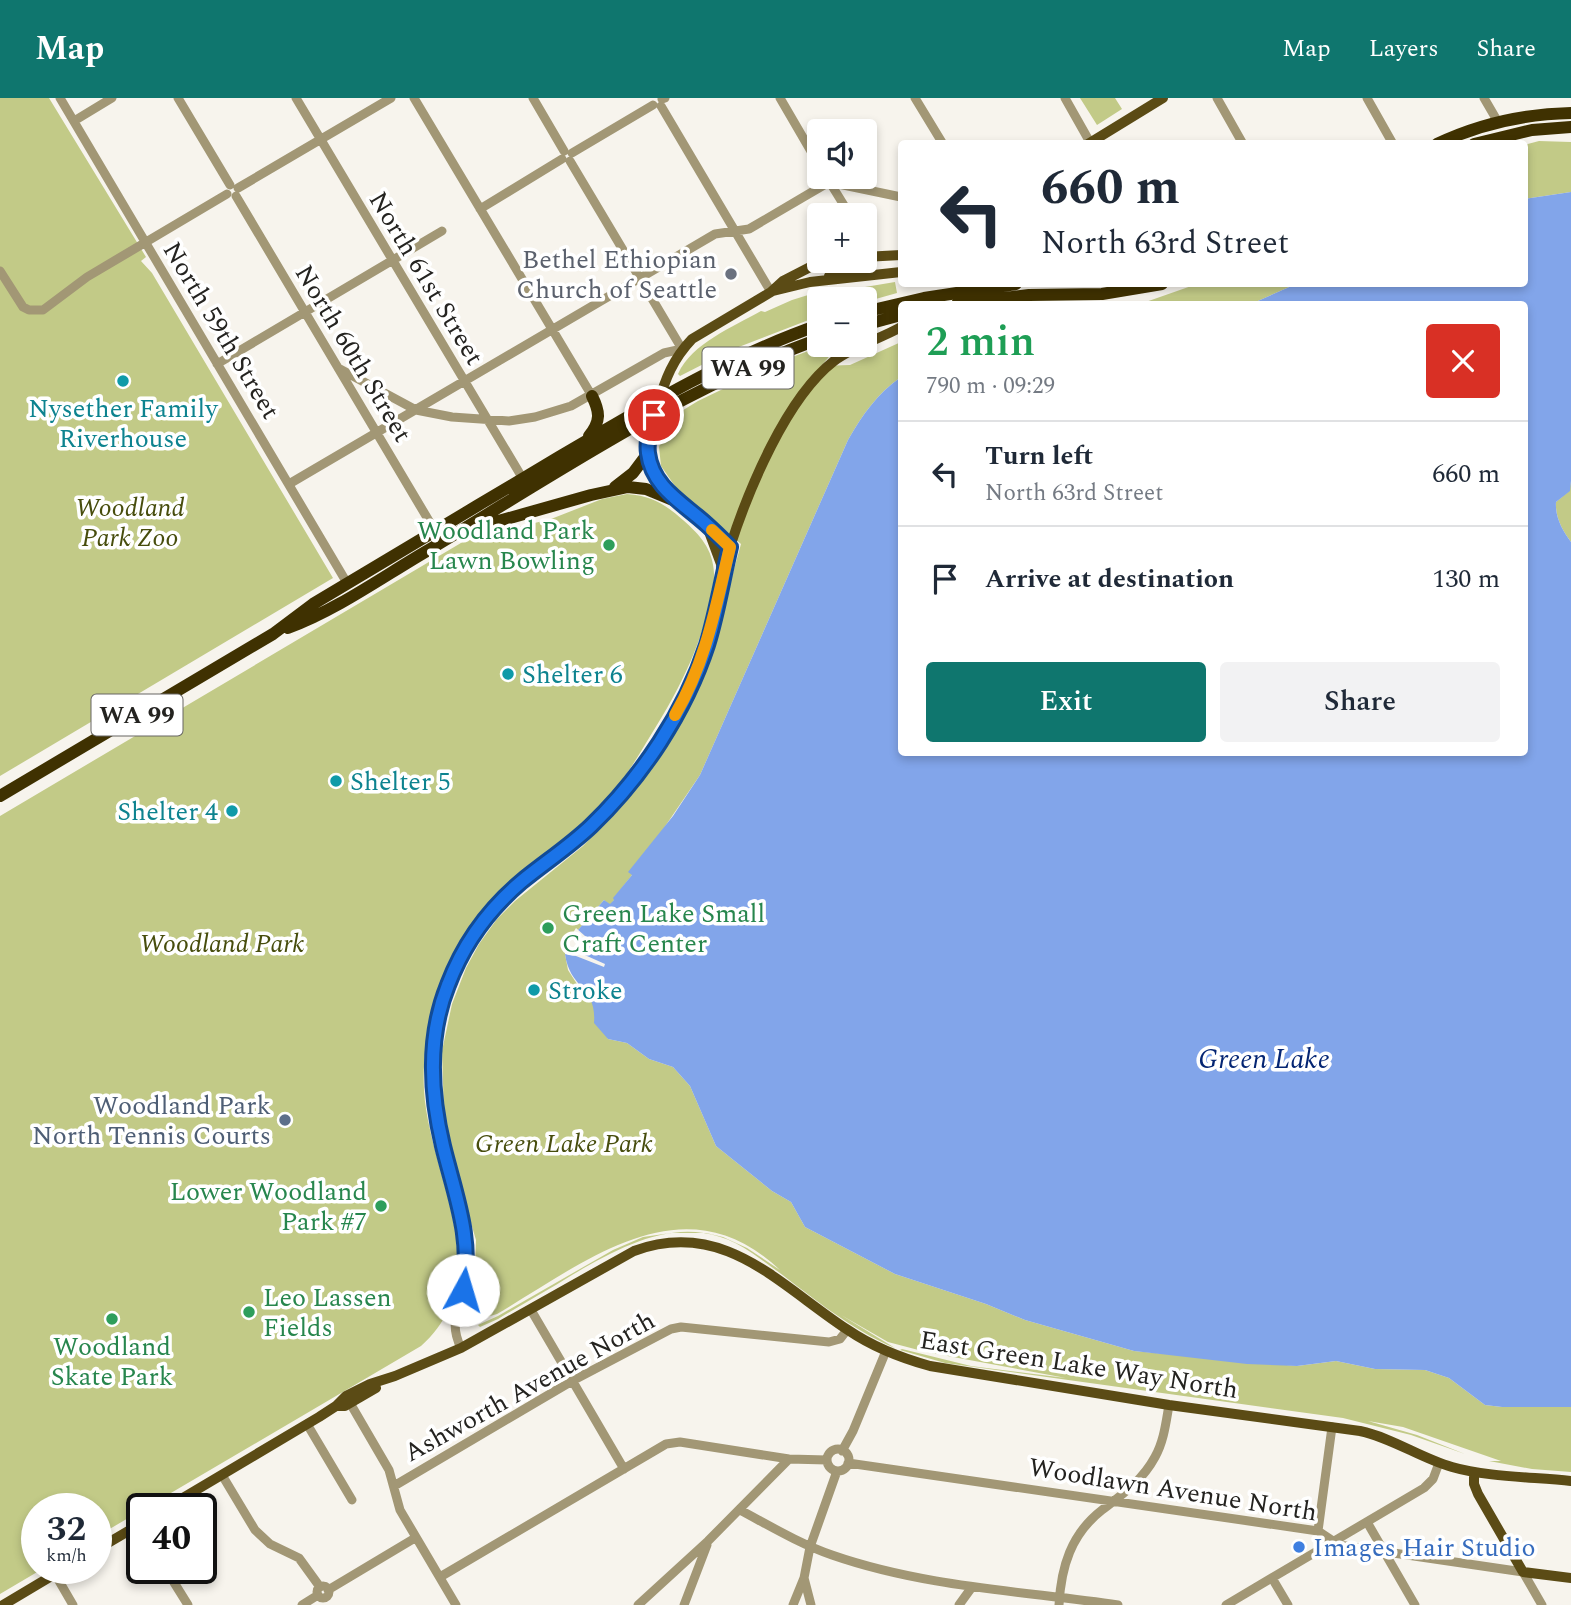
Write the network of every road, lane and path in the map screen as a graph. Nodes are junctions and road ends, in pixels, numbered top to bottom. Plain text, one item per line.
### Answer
1 (60, 98) edge
2 (112, 98) edge
3 (178, 98) edge
4 (296, 98) edge
5 (391, 98) edge
6 (414, 98) edge
7 (533, 98) edge
8 (780, 98) edge
9 (915, 98) edge
10 (1065, 98) edge
11 (1163, 98) edge
12 (1217, 98) edge
13 (1367, 98) edge
14 (1484, 98) edge
15 (659, 101) edge
16 (1571, 113) edge
17 (74, 121) junction
18 (1499, 122) junction
19 (1571, 127) edge
20 (320, 140) junction
21 (941, 140) edge
22 (1088, 140) edge
23 (1095, 140) edge
24 (1241, 140) edge
25 (1392, 140) edge
26 (1448, 140) edge
27 (1488, 140) edge
28 (807, 144) edge
29 (567, 156) junction
30 (812, 189) edge
31 (869, 189) edge
32 (233, 191) junction
33 (898, 196) edge
34 (480, 209) junction
35 (735, 230) junction
36 (442, 231) dead end
37 (145, 242) junction
38 (898, 255) edge
39 (877, 256) edge
40 (392, 260) junction
41 (807, 270) edge
42 (0, 271) edge
43 (898, 272) edge
44 (837, 273) edge
45 (640, 278) junction
46 (810, 282) junction
47 (996, 287) edge
48 (1143, 287) edge
49 (771, 292) junction
50 (911, 301) edge
51 (981, 301) edge
52 (898, 304) edge
53 (877, 309) edge
54 (304, 312) junction
55 (898, 316) edge
56 (877, 321) edge
57 (552, 329) junction
58 (898, 329) edge
59 (807, 331) edge
60 (807, 344) edge
61 (682, 349) junction
62 (217, 364) junction
63 (338, 368) junction
64 (465, 381) junction
65 (592, 396) junction
66 (416, 410) junction
67 (488, 421) junction
68 (376, 433) junction
69 (584, 442) junction
70 (648, 453) junction
71 (523, 479) junction
72 (289, 484) junction
73 (612, 490) junction
74 (680, 503) junction
75 (705, 523) junction
76 (435, 531) junction
77 (454, 535) junction
78 (730, 547) junction
79 (722, 582) junction
80 (347, 583) junction
81 (273, 634) junction
82 (0, 796) edge
83 (531, 1310) junction
84 (847, 1330) junction
85 (461, 1348) junction
86 (886, 1351) junction
87 (393, 1377) junction
88 (572, 1381) junction
89 (350, 1403) junction
90 (1169, 1405) junction
91 (336, 1406) junction
92 (307, 1424) junction
93 (1332, 1427) junction
94 (842, 1451) junction
95 (789, 1459) junction
96 (827, 1460) junction
97 (1438, 1463) junction
98 (848, 1464) junction
99 (624, 1469) junction
100 (838, 1471) junction
101 (1474, 1472) junction
102 (222, 1475) junction
103 (1571, 1480) edge
104 (394, 1486) junction
105 (191, 1493) edge
106 (352, 1500) dead end
107 (1116, 1501) junction
108 (740, 1510) junction
109 (1367, 1522) junction
110 (1318, 1531) junction
111 (415, 1538) junction
112 (708, 1541) junction
113 (1332, 1542) junction
114 (810, 1547) junction
115 (1385, 1553) junction
116 (1523, 1572) junction
117 (440, 1577) junction
118 (804, 1578) junction
119 (1272, 1578) junction
120 (1571, 1578) edge
121 (38, 1584) edge
122 (61, 1584) edge
123 (175, 1584) edge
124 (972, 1587) junction
125 (325, 1595) edge
126 (1059, 1601) edge
127 (3, 1605) edge
128 (74, 1605) edge
129 (188, 1605) edge
130 (302, 1605) edge
131 (456, 1605) edge
132 (638, 1605) edge
133 (684, 1605) edge
134 (793, 1605) edge
135 (811, 1605) edge
136 (959, 1605) edge
137 (1118, 1605) edge
138 (1226, 1605) edge
139 (1288, 1605) edge
140 (1415, 1605) edge
141 (1542, 1605) edge

1 - 17 street, North 59th Street
2 - 17 street
3 - 32 street, North 60th Street
4 - 20 street, North 61st Street
5 - 20 street
6 - 34 street
7 - 29 street
8 - 28 street
9 - 21 street
10 - 22 street
11 - 23 main road
12 - 24 street
13 - 25 street
14 - 18 street
15 - 29 street
15 - 35 street
16 - 18 highway
17 - 37 street, North 59th Street
18 - 26 highway
19 - 27 highway
20 - 32 street
20 - 40 street, North 61st Street
29 - 34 street
29 - 45 street
30 - 35 street
31 - 33 street
32 - 37 street
32 - 54 street, North 60th Street
34 - 57 street
35 - 45 street
35 - 49 street
36 - 40 street
37 - 42 street
37 - 62 street, North 59th Street
38 - 39 main road
40 - 54 street
40 - 64 street, North 61st Street
41 - 49 main road
43 - 46 main road
44 - 46 main road
45 - 57 street
45 - 61 street
46 - 49 main road
47 - 50 highway
48 - 51 highway
49 - 61 main road
52 - 53 highway
54 - 62 street
54 - 63 street, North 60th Street
55 - 56 highway
57 - 64 street
57 - 65 street
58 - 78 main road
59 - 69 highway, WA 99
60 - 77 highway, WA 99
61 - 65 street
61 - 70 main road
62 - 72 street, North 59th Street
63 - 66 street
63 - 68 street, North 60th Street
64 - 66 street
64 - 67 street, North 61st Street
65 - 67 street
65 - 69 highway
66 - 67 street
66 - 68 street
67 - 71 street, North 61st Street
68 - 72 street
68 - 76 street, North 60th Street
69 - 71 highway, WA 99
70 - 73 highway
70 - 74 main road
71 - 76 highway, WA 99
72 - 80 street, North 59th Street
73 - 74 highway
73 - 77 highway
74 - 75 main road
75 - 78 main road
75 - 79 main road
76 - 80 highway, WA 99
77 - 81 highway, WA 99
78 - 79 street
79 - 85 street
80 - 81 highway, WA 99
81 - 82 highway, WA 99
83 - 84 main road, East Green Lake Way North
83 - 85 main road, East Green Lake Way North
83 - 88 street
84 - 86 main road, East Green Lake Way North
84 - 88 street, Ashworth Avenue North
85 - 87 main road, East Green Lake Way North
86 - 90 main road, East Green Lake Way North
86 - 94 street
87 - 89 main road
87 - 91 main road
88 - 99 street
88 - 104 street, Ashworth Avenue North
89 - 91 main road
89 - 104 street
90 - 93 main road, East Green Lake Way North
90 - 107 street
91 - 92 main road
92 - 102 main road
92 - 106 street
93 - 97 main road, East Green Lake Way North
93 - 110 street
94 - 96 street
94 - 98 street
95 - 96 street
95 - 99 street
95 - 108 street
96 - 100 street
97 - 101 main road, East Green Lake Way North
97 - 109 street
98 - 100 street
98 - 107 street, Woodlawn Avenue North
99 - 117 street
100 - 114 street
101 - 103 main road, East Green Lake Way North
101 - 116 main road
102 - 105 main road
102 - 125 street
104 - 111 street
107 - 110 street, Woodlawn Avenue North
107 - 126 street
108 - 112 street
108 - 114 street
109 - 113 street
109 - 115 street
110 - 113 street, Woodlawn Avenue North
111 - 117 street
111 - 125 street
112 - 132 street
112 - 133 street
113 - 115 street, Woodlawn Avenue North
113 - 119 street
114 - 118 street
114 - 124 street
115 - 116 street, Woodlawn Avenue North
115 - 140 street
116 - 120 main road, Woodlawn Avenue North
116 - 141 street
117 - 131 street
118 - 134 street
118 - 135 street
119 - 138 street
119 - 139 street
121 - 127 main road
122 - 128 street
123 - 129 street
124 - 126 street
124 - 136 street
125 - 130 street
126 - 137 street

